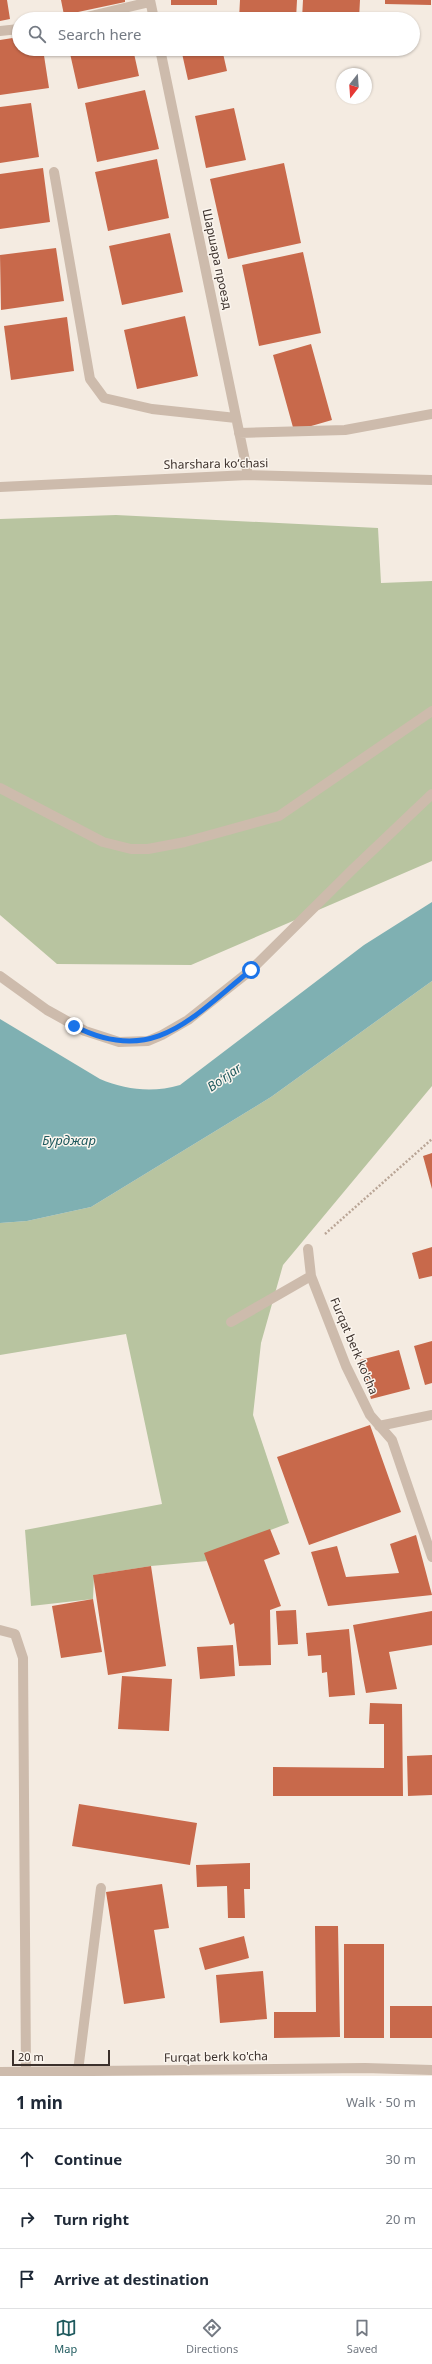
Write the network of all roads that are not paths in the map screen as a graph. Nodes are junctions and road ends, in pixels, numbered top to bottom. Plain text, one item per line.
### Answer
1 (150, 1) edge
2 (106, 12) edge
3 (152, 12) edge
4 (12, 30) edge
5 (0, 31) edge
6 (161, 56) edge
7 (54, 172) dead end
8 (432, 414) edge
9 (236, 418) junction
10 (240, 433) junction
11 (248, 475) junction
12 (432, 480) edge
13 (0, 487) edge
14 (432, 711) edge
15 (0, 788) edge
16 (432, 794) edge
17 (0, 976) edge
18 (308, 1249) road end
19 (311, 1276) junction
20 (231, 1322) dead end
21 (432, 1415) edge
22 (379, 1426) junction
23 (432, 1557) edge
24 (0, 1630) edge
25 (101, 1888) dead end
26 (432, 2070) edge
27 (78, 2071) junction
28 (0, 2072) edge
29 (26, 2072) junction
30 (365, 2072) edge
31 (108, 2074) edge

1 - 2 street
1 - 3 street
4 - 5 street
6 - 9 street, Шаршара проезд
7 - 9 street
8 - 10 street
9 - 10 street, Шаршара проезд
10 - 11 street, Шаршара проезд
11 - 12 street, Sharshara koʻchasi
11 - 13 street, Sharshara koʻchasi
14 - 15 street
16 - 17 street
18 - 19 street, Furqat berk ko'cha
19 - 20 street
19 - 22 street, Furqat berk ko'cha
21 - 22 street
22 - 23 street, Furqat berk ko'cha
24 - 29 street
25 - 27 street
26 - 30 street, Furqat berk ko'cha
27 - 29 street, Furqat berk ko'cha
27 - 31 street, Furqat berk ko'cha
28 - 29 street, Furqat berk ko'cha
30 - 31 street, Furqat berk ko'cha

